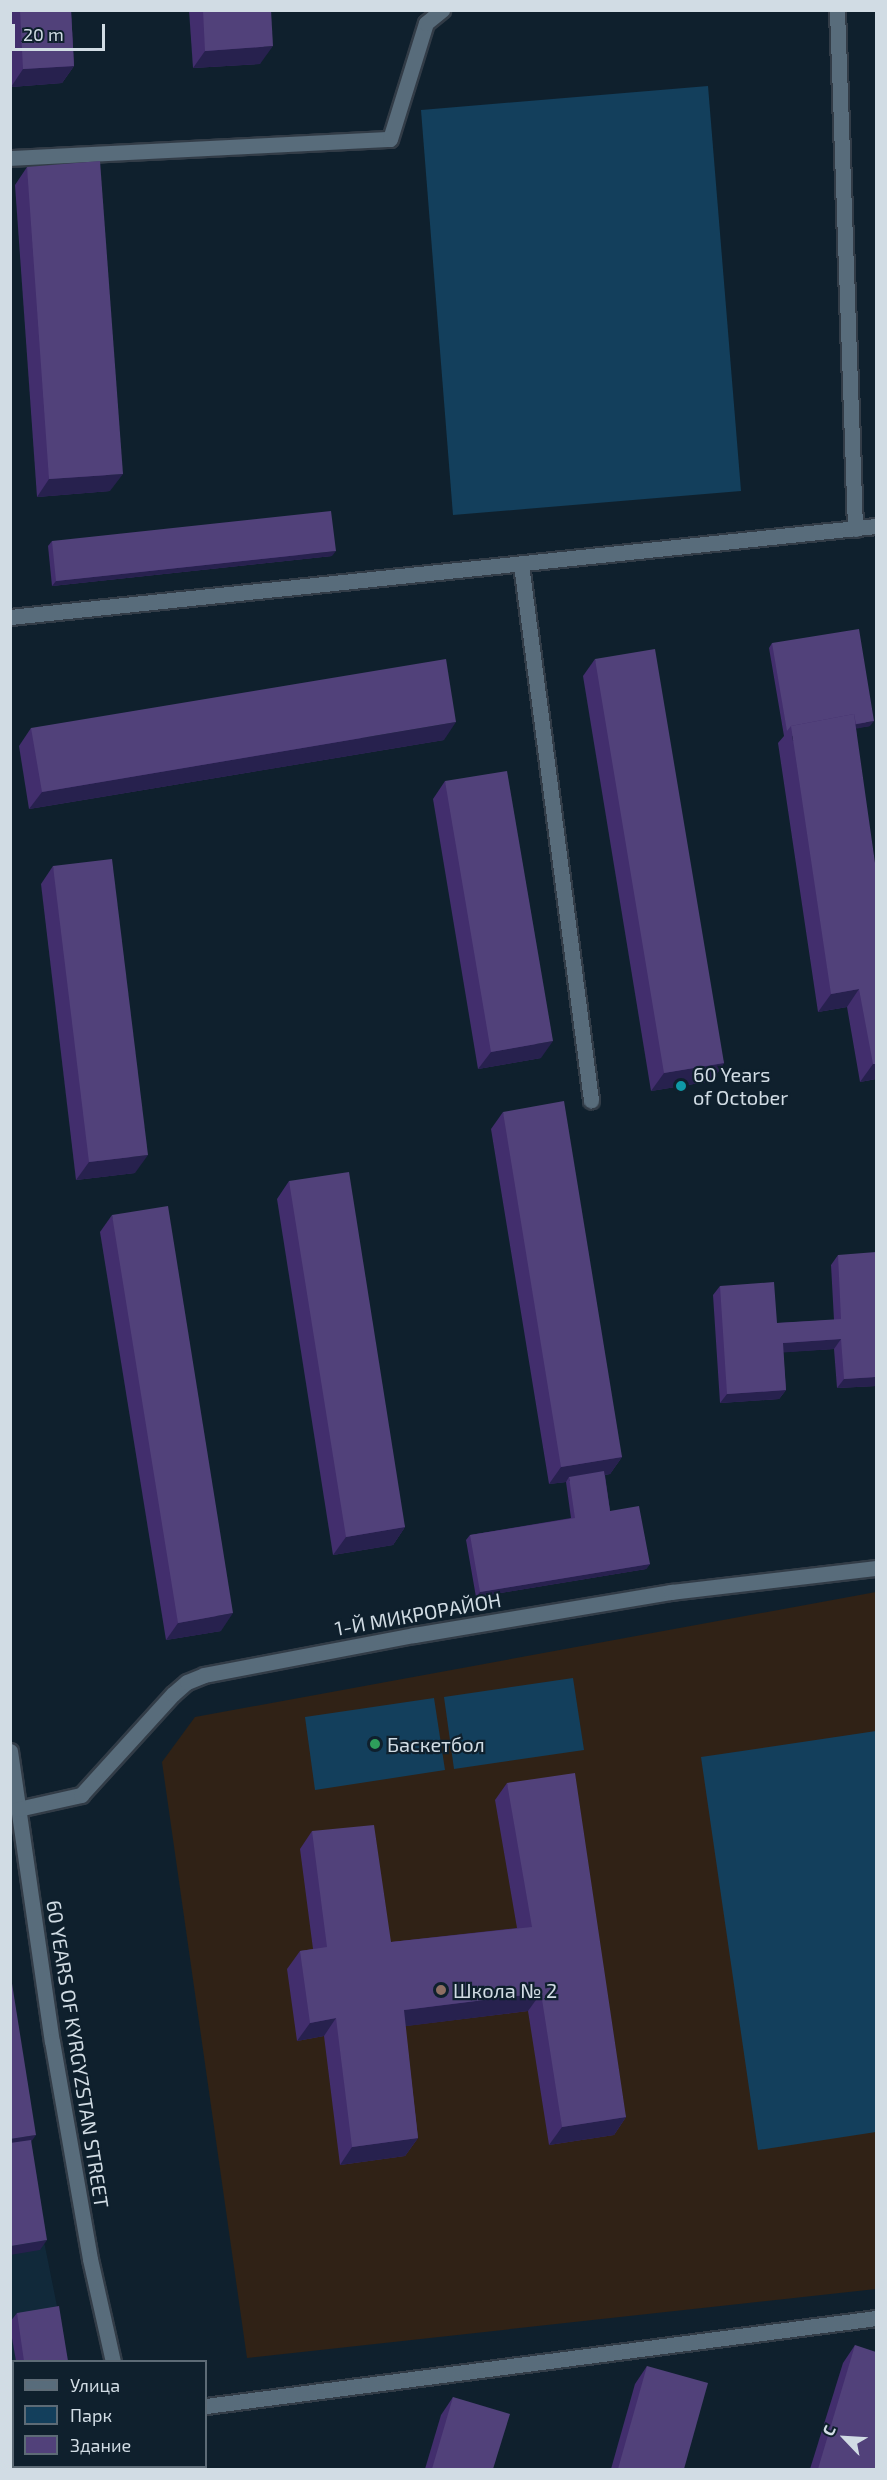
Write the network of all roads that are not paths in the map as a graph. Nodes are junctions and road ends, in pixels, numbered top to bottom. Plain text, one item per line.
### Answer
1 (442, 10) edge
2 (837, 10) edge
3 (10, 158) edge
4 (876, 526) edge
5 (855, 529) junction
6 (521, 564) junction
7 (10, 617) edge
8 (591, 1100) dead end
9 (876, 1568) edge
10 (10, 1751) edge
11 (18, 1809) junction
12 (876, 2318) edge
13 (113, 2360) edge
14 (207, 2406) edge

1 - 3 street
2 - 5 street
4 - 5 street
5 - 6 street
6 - 7 street
6 - 8 street
9 - 11 street, 1-Й МИКРОРАЙОН
10 - 11 street, 60 YEARS OF KYRGYZSTAN STREET
11 - 13 street, 60 YEARS OF KYRGYZSTAN STREET
12 - 14 street

